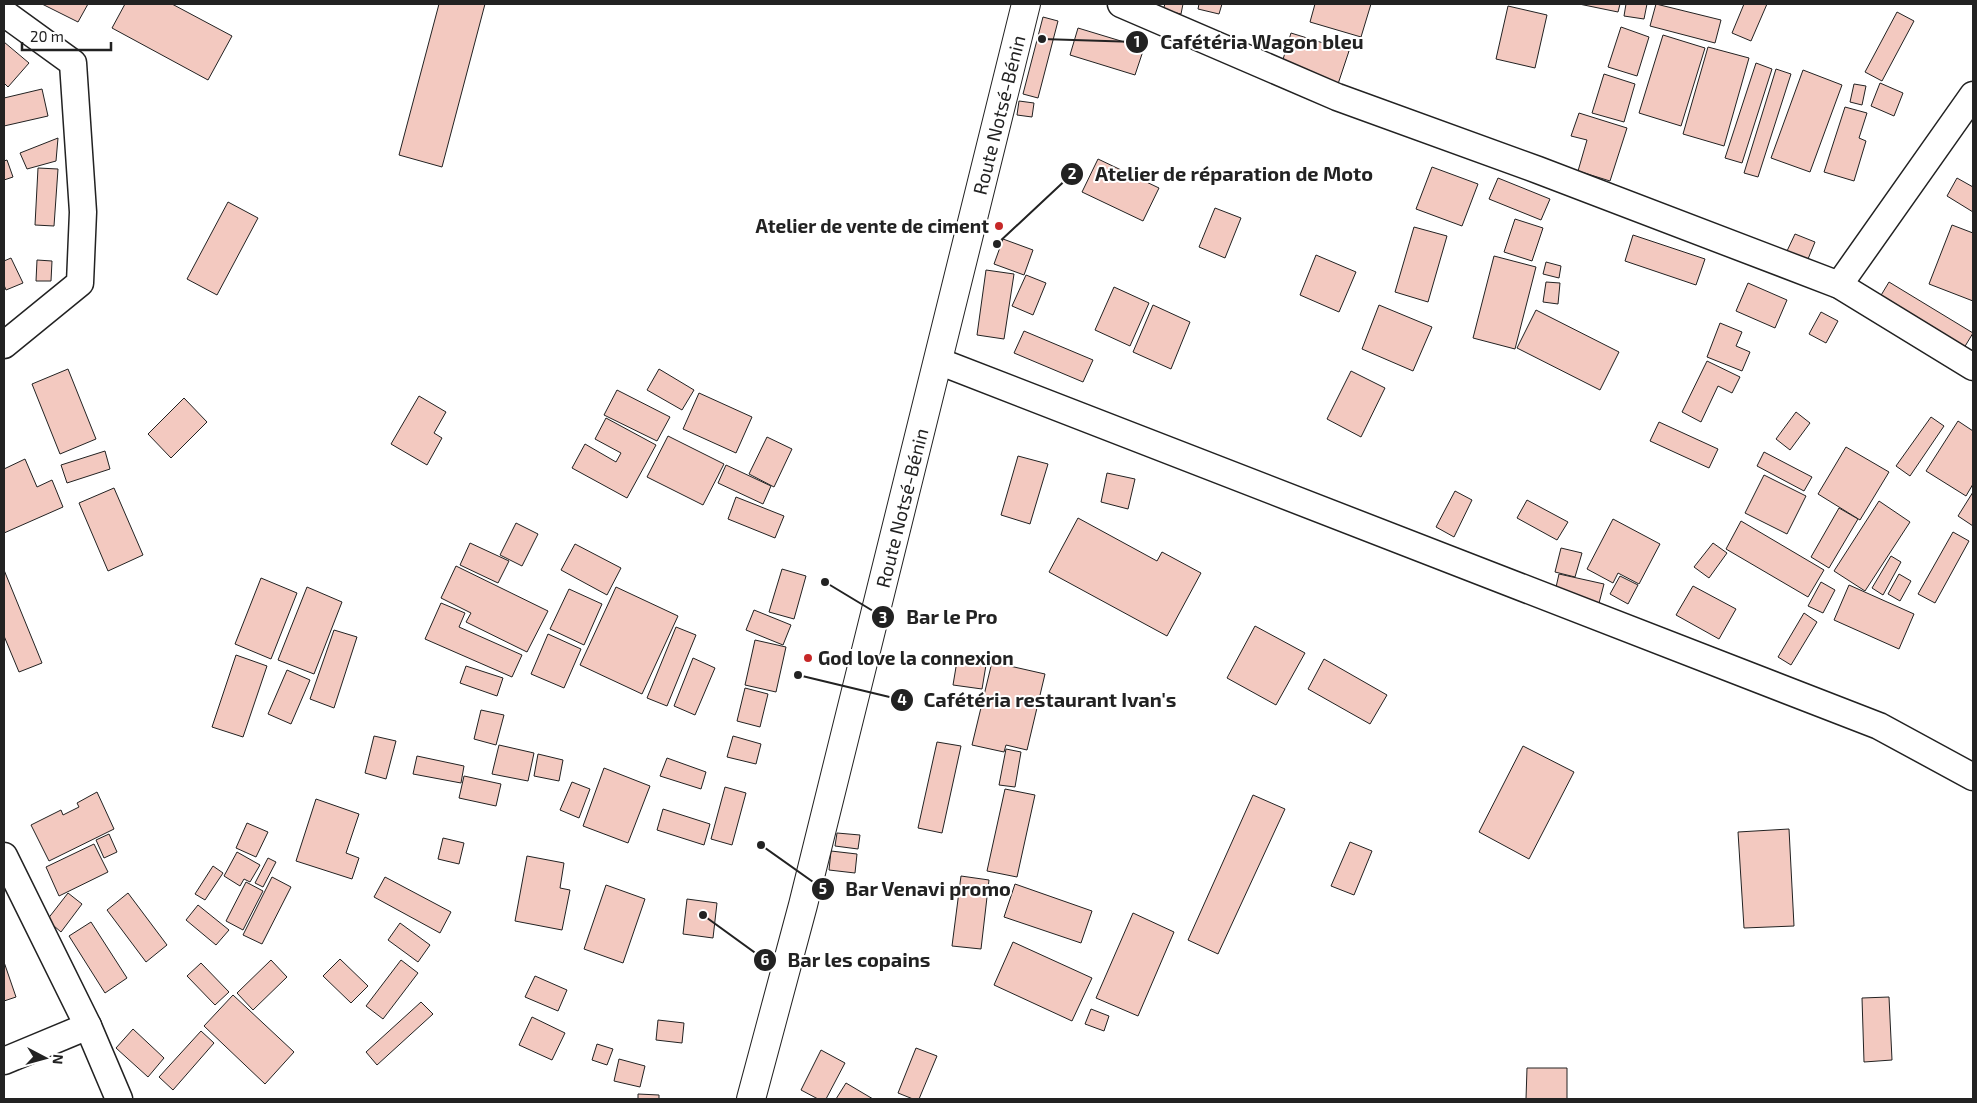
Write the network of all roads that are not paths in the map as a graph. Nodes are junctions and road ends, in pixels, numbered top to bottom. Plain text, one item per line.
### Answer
1 (1026, 4) edge
2 (1121, 4) edge
3 (4, 13) edge
4 (1973, 95) edge
5 (1839, 285) junction
6 (4, 346) edge
7 (938, 361) junction
8 (1973, 367) edge
9 (1973, 777) edge
10 (4, 856) edge
11 (88, 1026) junction
12 (4, 1061) edge
13 (119, 1099) edge
14 (751, 1099) edge

1 - 7 main road, Route Notsé-Bénin
2 - 5 street
3 - 6 street
4 - 5 street
5 - 8 street
7 - 9 street
7 - 14 main road, Route Notsé-Bénin
10 - 11 street
11 - 12 street
11 - 13 street

